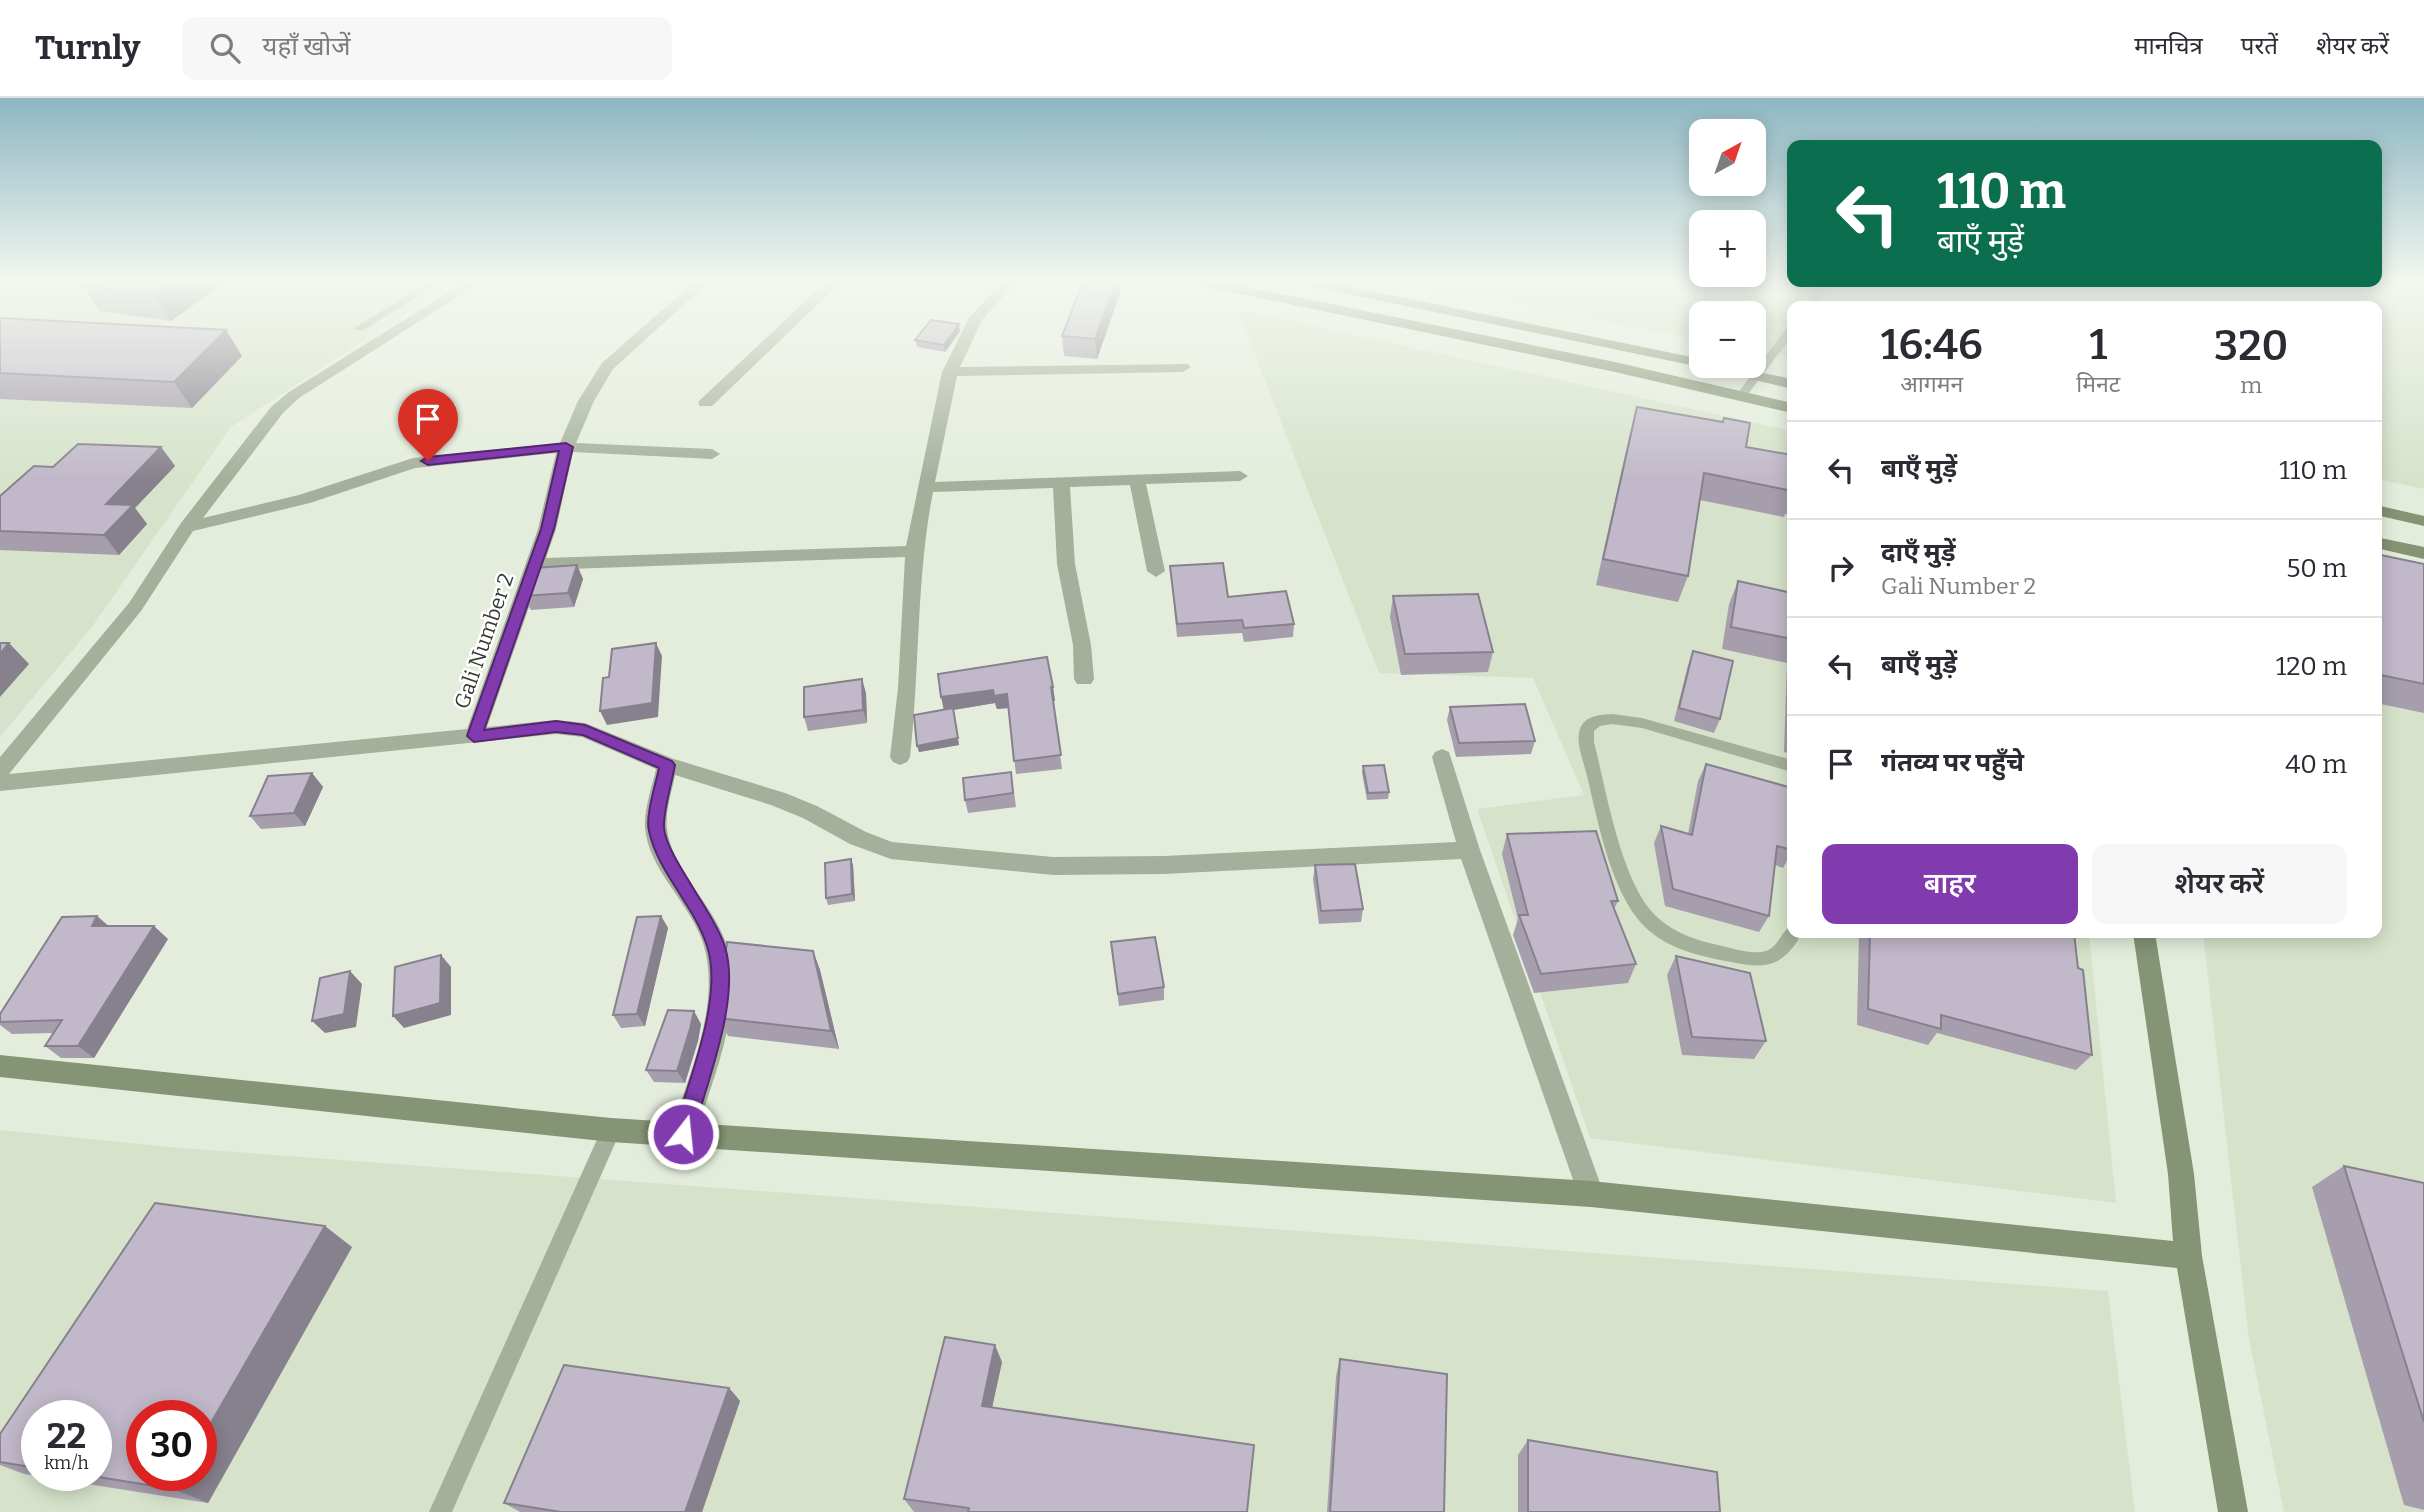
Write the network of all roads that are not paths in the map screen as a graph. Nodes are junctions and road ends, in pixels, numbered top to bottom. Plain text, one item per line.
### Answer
1 (369, 348) edge
2 (627, 348) edge
3 (764, 348) edge
4 (962, 348) edge
5 (1530, 348) edge
6 (1628, 348) edge
7 (1689, 361) edge
8 (1183, 367) dead end
9 (950, 372) junction
10 (1754, 378) edge
11 (1764, 378) edge
12 (1787, 383) edge
13 (1741, 396) junction
14 (706, 403) dead end
15 (1787, 407) edge
16 (566, 447) junction
17 (712, 454) dead end
18 (1240, 476) dead end
19 (1137, 480) junction
20 (1061, 482) junction
21 (926, 487) junction
22 (2382, 511) edge
23 (2424, 521) edge
24 (187, 527) junction
25 (2382, 543) edge
26 (914, 551) junction
27 (2424, 553) edge
28 (535, 564) junction
29 (1156, 571) dead end
30 (1084, 679) dead end
31 (474, 736) junction
32 (900, 757) dead end
33 (1442, 757) dead end
34 (667, 765) junction
35 (1787, 765) edge
36 (0, 771) edge
37 (0, 783) edge
38 (1469, 850) junction
39 (1791, 938) edge
40 (2145, 938) edge
41 (0, 1066) edge
42 (611, 1130) junction
43 (683, 1134) junction
44 (1591, 1194) junction
45 (2188, 1256) junction
46 (440, 1512) edge
47 (2233, 1512) edge

1 - 24 street
2 - 16 street, Gali Number 2
3 - 14 street
4 - 9 street
5 - 13 street
6 - 7 street
8 - 9 street
9 - 21 street
10 - 13 lane
11 - 12 street
13 - 15 street
16 - 17 street
16 - 24 street
16 - 28 street, Gali Number 2
18 - 19 street
19 - 20 street
19 - 29 street
20 - 21 street
20 - 30 street
21 - 26 street
22 - 23 street
24 - 36 street
25 - 27 street
26 - 28 street
26 - 32 street
28 - 31 street, Gali Number 2
31 - 34 street
31 - 37 street
33 - 38 street
34 - 38 street
34 - 43 street
35 - 39 lane
38 - 44 street
40 - 45 street
41 - 42 street
42 - 43 street
42 - 46 lane
43 - 44 street
44 - 45 street
45 - 47 street

